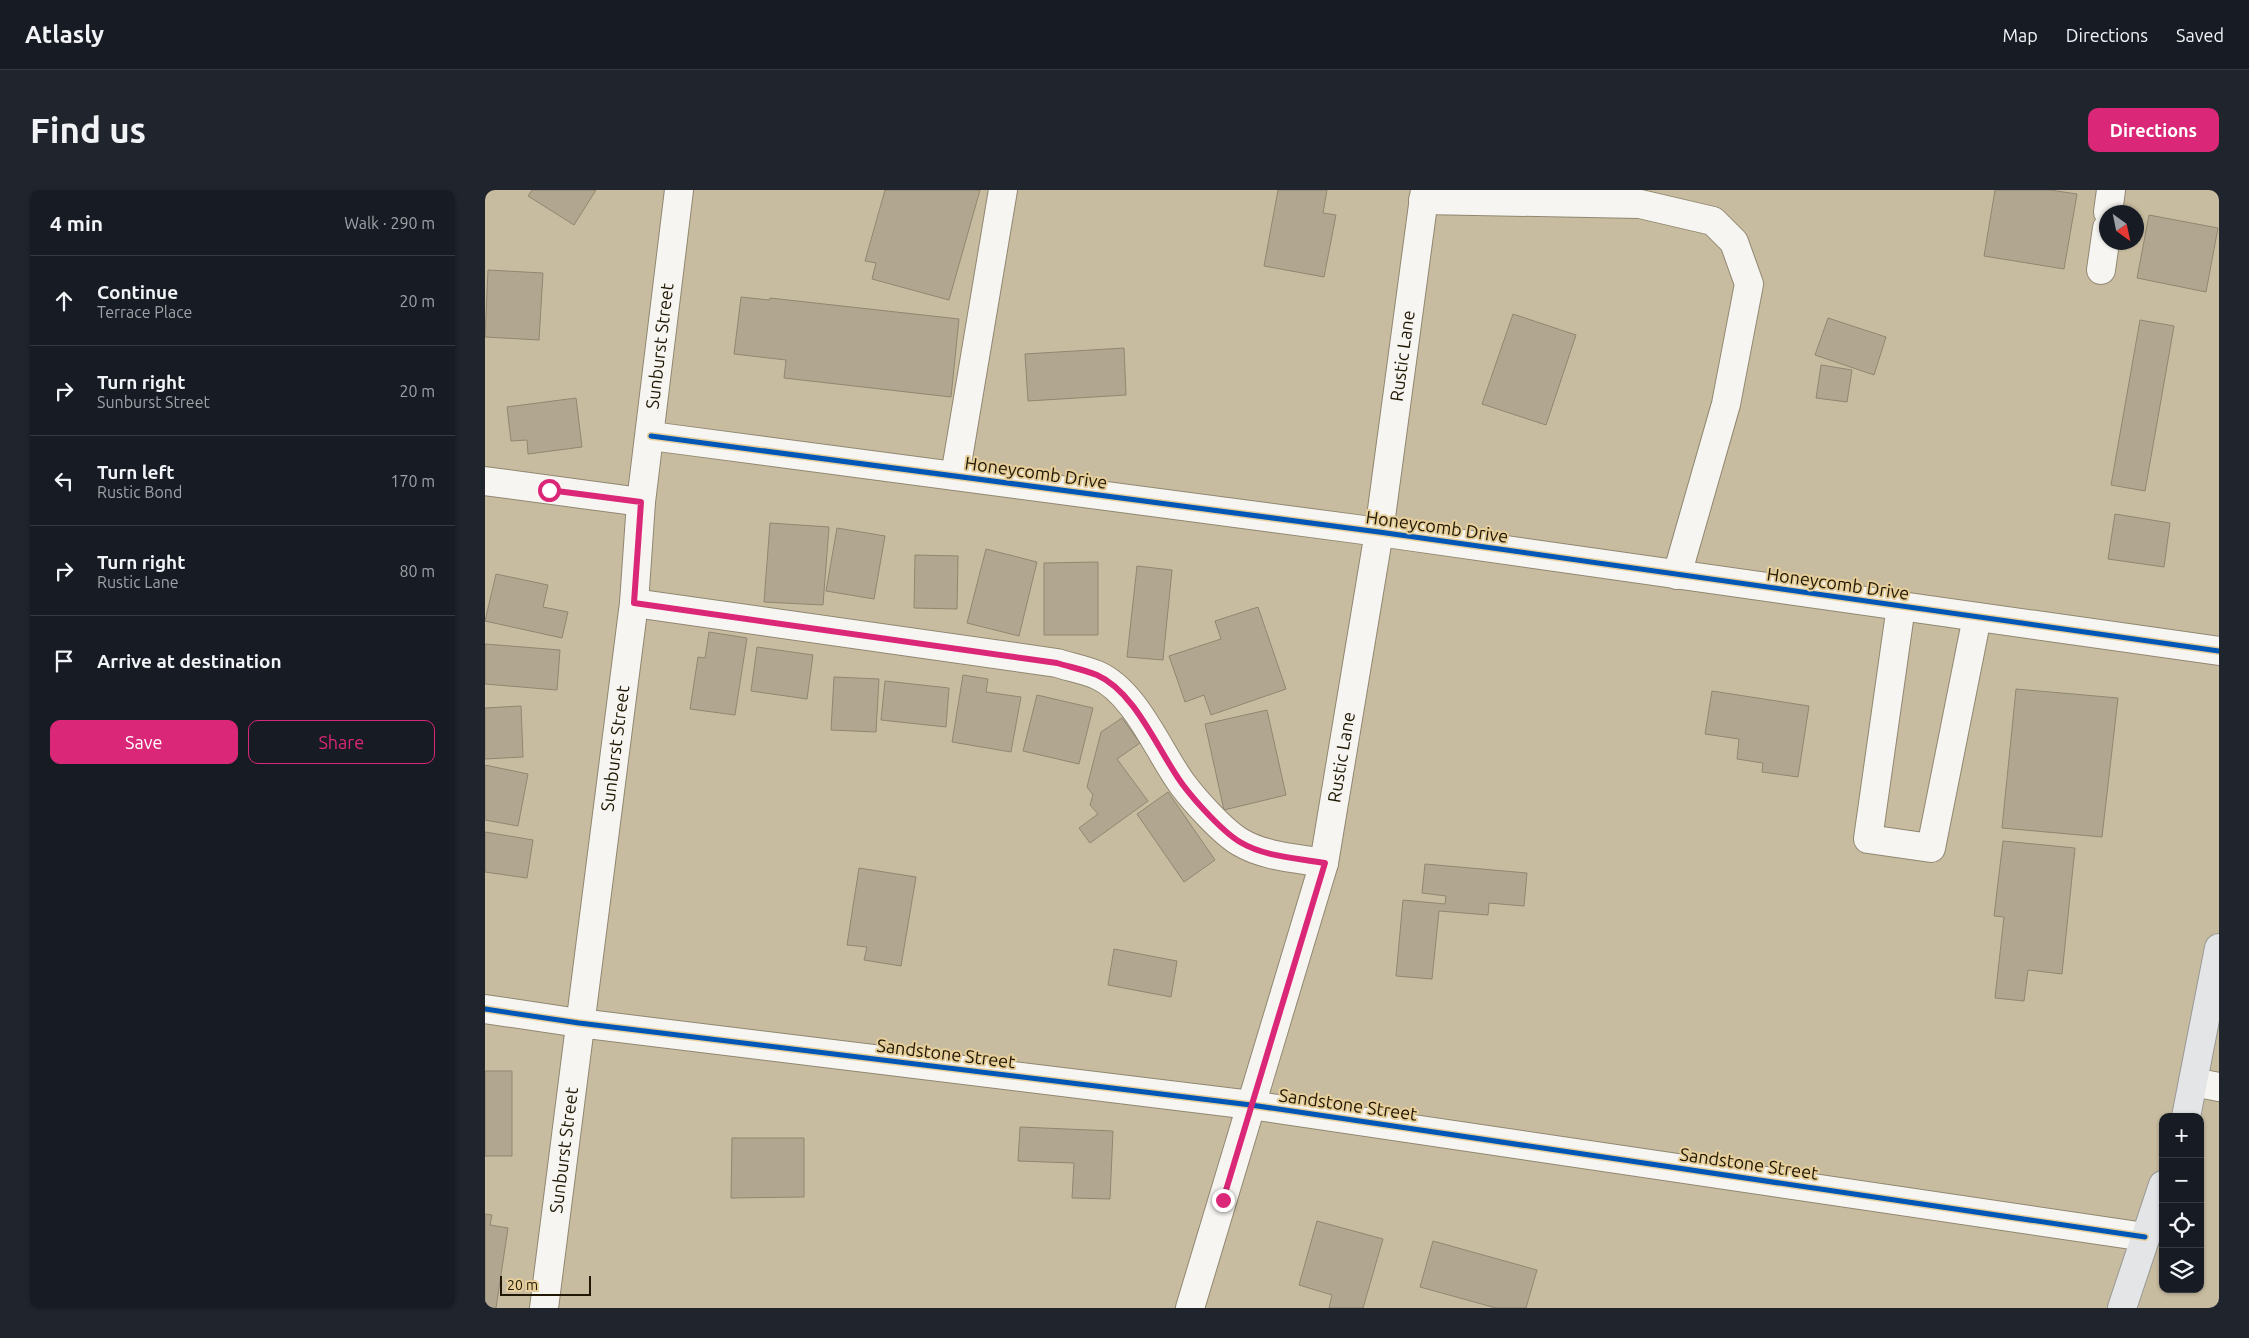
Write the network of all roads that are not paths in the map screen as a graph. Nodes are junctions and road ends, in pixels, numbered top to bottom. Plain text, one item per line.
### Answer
1 (679, 190) edge
2 (1003, 190) edge
3 (2111, 190) edge
4 (1424, 195) edge
5 (2110, 205) edge
6 (2104, 250) edge
7 (2101, 270) dead end
8 (651, 436) junction
9 (955, 476) junction
10 (485, 482) edge
11 (641, 502) junction
12 (1379, 532) junction
13 (1677, 574) junction
14 (634, 603) junction
15 (1901, 606) junction
16 (1977, 617) junction
17 (2219, 651) edge
18 (1325, 863) junction
19 (2219, 948) edge
20 (485, 1009) edge
21 (579, 1023) junction
22 (2193, 1082) junction
23 (2219, 1087) edge
24 (1251, 1105) junction
25 (2187, 1113) edge
26 (2159, 1196) edge
27 (2145, 1236) junction
28 (544, 1308) edge
29 (1190, 1308) edge
30 (2122, 1308) edge

1 - 8 street, Sunburst Street
2 - 9 street
3 - 5 street
4 - 12 street, Rustic Lane
4 - 13 street
6 - 7 street
8 - 9 street, Honeycomb Drive
8 - 11 street, Sunburst Street
9 - 12 street, Honeycomb Drive
10 - 11 street
11 - 14 street, Sunburst Street
12 - 13 street, Honeycomb Drive
12 - 18 street, Rustic Lane
13 - 15 street, Honeycomb Drive
14 - 18 street
14 - 21 street, Sunburst Street
15 - 16 street, Honeycomb Drive
15 - 16 street
16 - 17 street, Honeycomb Drive
18 - 24 street, Rustic Lane
19 - 22 main road
20 - 21 street, Sandstone Street
21 - 24 street, Sandstone Street
21 - 28 street, Sunburst Street
22 - 23 street
22 - 25 main road
24 - 27 street, Sandstone Street
24 - 29 street, Rustic Lane
26 - 27 main road
27 - 30 main road

